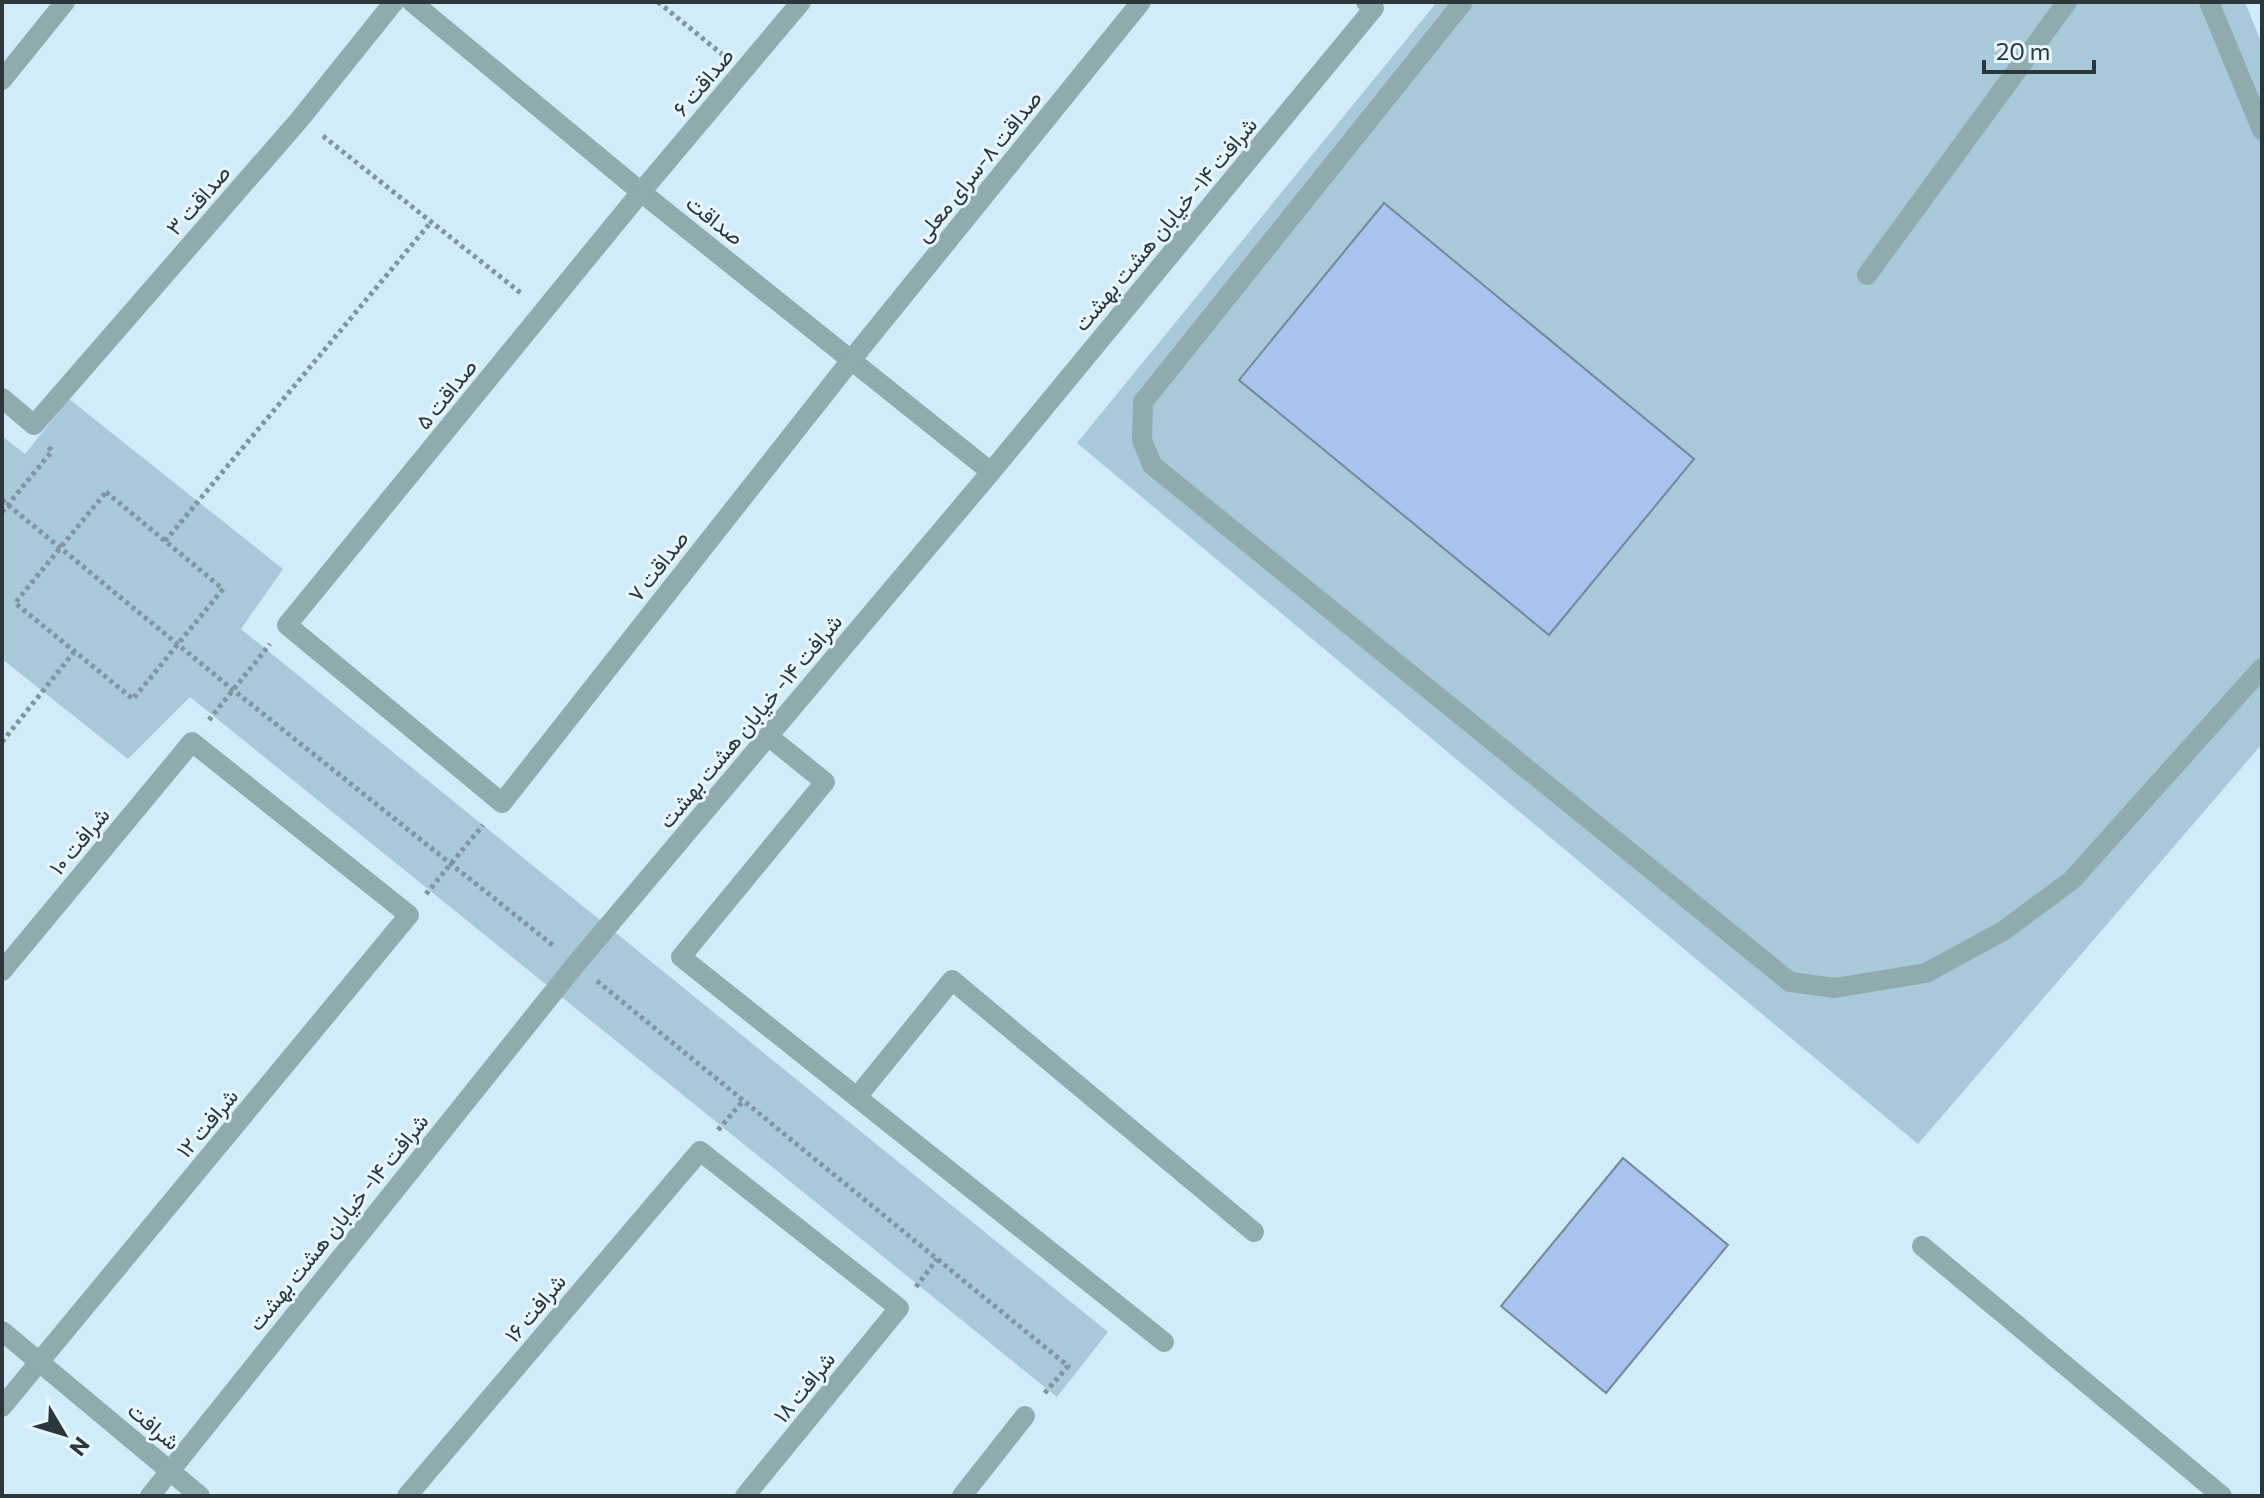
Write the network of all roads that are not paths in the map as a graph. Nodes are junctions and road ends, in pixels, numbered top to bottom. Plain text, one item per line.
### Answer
1 (65, 2) edge
2 (394, 2) edge
3 (412, 2) edge
4 (801, 2) edge
5 (1141, 2) edge
6 (1463, 2) edge
7 (2067, 2) edge
8 (2209, 2) edge
9 (1370, 5) edge
10 (2, 80) edge
11 (2262, 130) edge
12 (641, 192) junction
13 (1867, 275) dead end
14 (852, 359) junction
15 (2, 398) edge
16 (991, 472) junction
17 (2262, 668) edge
18 (768, 736) junction
19 (192, 742) joint
20 (502, 803) joint
21 (2, 971) edge
22 (857, 1097) junction
23 (1254, 1232) dead end
24 (1922, 1246) dead end
25 (899, 1308) joint
26 (2, 1331) edge
27 (1164, 1342) dead end
28 (41, 1361) junction
29 (2, 1407) edge
30 (1025, 1416) dead end
31 (169, 1470) junction
32 (150, 1496) edge
33 (200, 1496) edge
34 (407, 1496) edge
35 (745, 1496) edge
36 (962, 1496) edge
37 (2222, 1496) edge

1 - 10 street
2 - 15 street, صداقت ۳
3 - 12 street, صداقت
4 - 12 street, صداقت ۶
5 - 14 street, صداقت ۸-سرای معلی
6 - 17 street
7 - 13 street
8 - 11 street
9 - 16 street, شرافت ۱۴- خیابان هشت بهشت
12 - 14 street, صداقت
12 - 20 street, صداقت ۵
14 - 16 street, صداقت
14 - 20 street, صداقت ۷
16 - 18 street, شرافت ۱۴- خیابان هشت بهشت
18 - 22 street
18 - 31 street, شرافت ۱۴- خیابان هشت بهشت
19 - 21 street, شرافت ۱۰
19 - 28 street, شرافت ۱۲
22 - 23 street
22 - 27 street
24 - 37 street
25 - 34 street, شرافت ۱۶
25 - 35 street, شرافت ۱۸
26 - 28 street, شرافت
28 - 29 street, شرافت ۱۲
28 - 31 street, شرافت
30 - 36 street
31 - 32 street, شرافت ۱۴- خیابان هشت بهشت
31 - 33 street, شرافت

